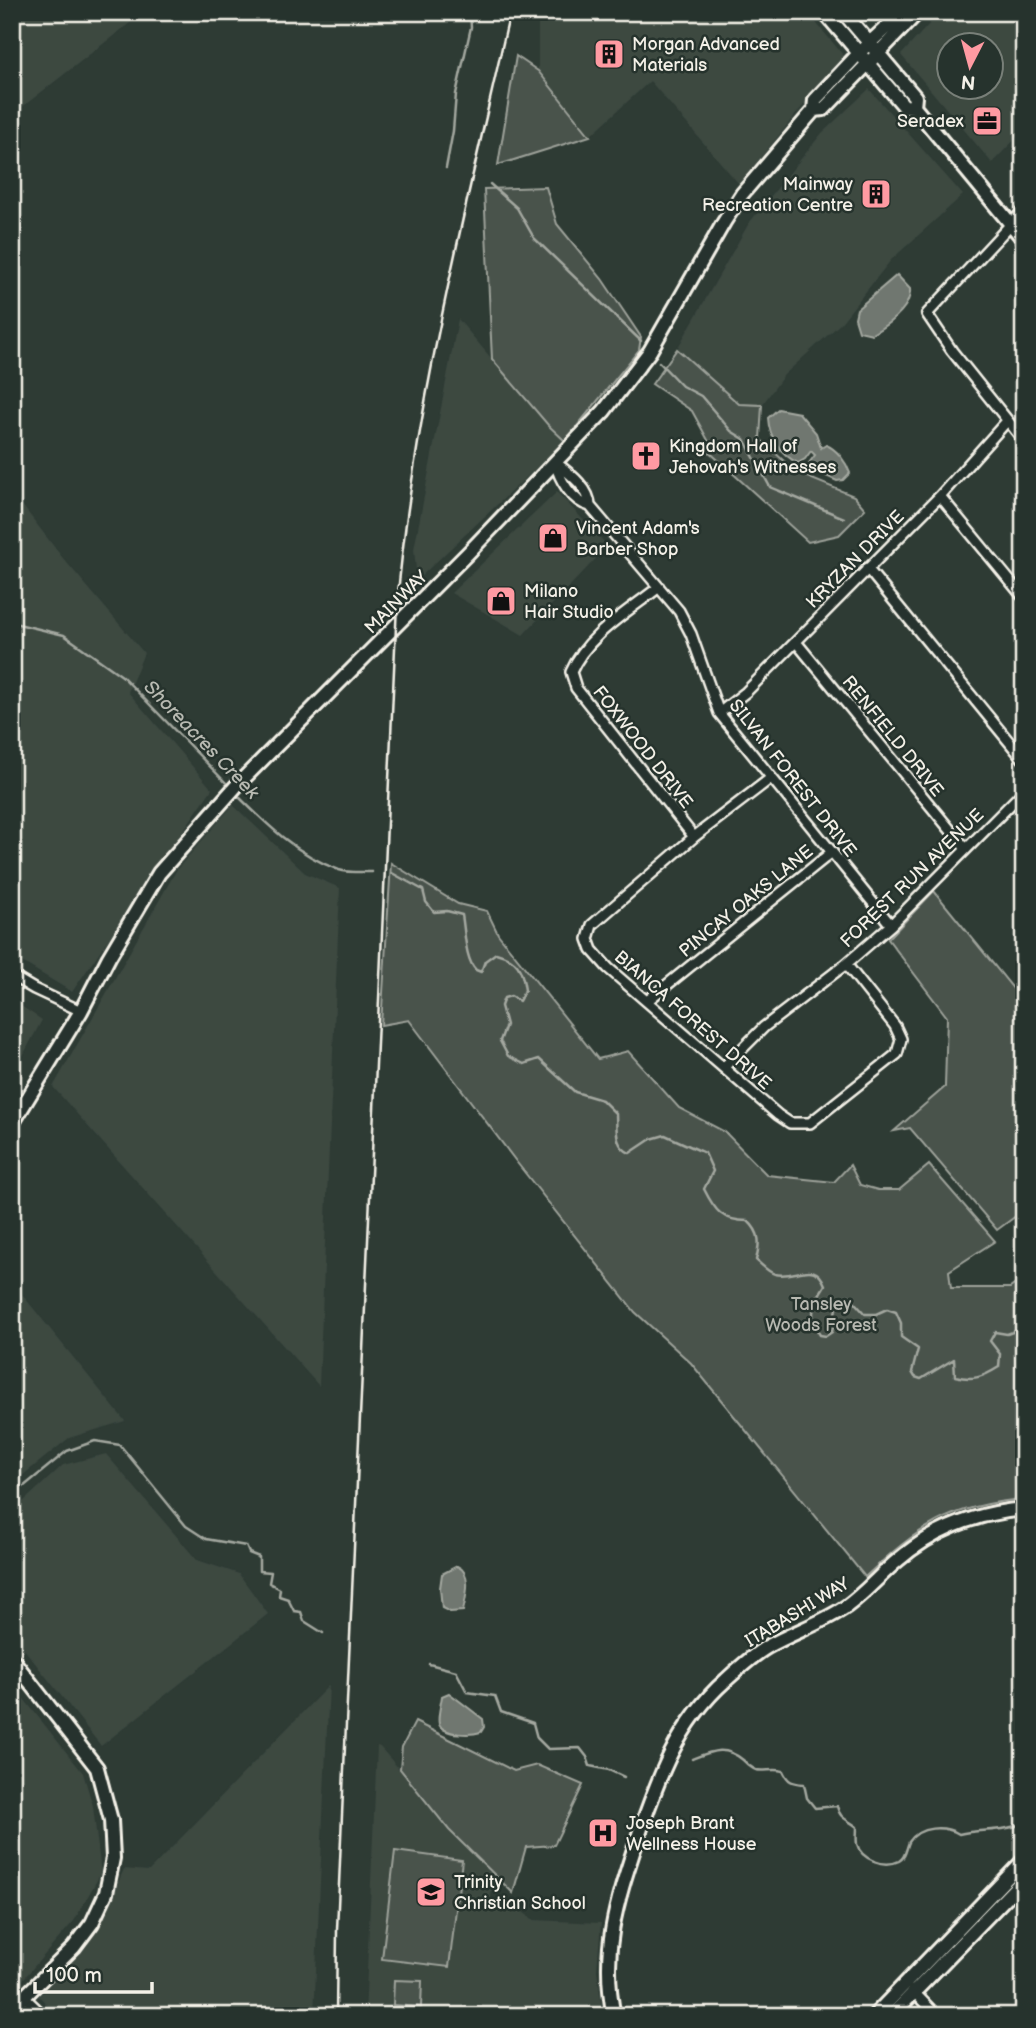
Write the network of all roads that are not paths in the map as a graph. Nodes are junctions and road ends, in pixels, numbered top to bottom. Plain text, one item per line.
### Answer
1 (824, 12) edge
2 (843, 12) edge
3 (903, 12) edge
4 (918, 12) edge
5 (869, 43) junction
6 (859, 53) junction
7 (879, 55) junction
8 (869, 64) junction
9 (914, 107) junction
10 (814, 110) junction
11 (1024, 210) edge
12 (1010, 223) junction
13 (1024, 240) edge
14 (1007, 421) junction
15 (1024, 441) edge
16 (555, 462) junction
17 (940, 496) junction
18 (867, 568) junction
19 (659, 587) junction
20 (1024, 598) edge
21 (796, 642) junction
22 (719, 713) junction
23 (1024, 760) edge
24 (771, 778) junction
25 (1024, 792) edge
26 (694, 837) junction
27 (966, 849) junction
28 (832, 852) junction
29 (891, 925) junction
30 (846, 964) junction
31 (12, 975) edge
32 (647, 1001) junction
33 (82, 1011) junction
34 (724, 1067) junction
35 (12, 1125) edge
36 (1024, 1509) edge
37 (12, 1659) edge
38 (1024, 1860) edge
39 (1024, 1879) edge
40 (910, 1988) junction
41 (24, 1997) junction
42 (12, 2009) edge
43 (44, 2016) edge
44 (614, 2016) edge
45 (874, 2016) edge
46 (891, 2016) edge
47 (937, 2016) edge

1 - 6 street
2 - 5 street
3 - 5 street, MAINWAY
4 - 7 street, MAINWAY
5 - 6 street, MAINWAY
5 - 7 street
6 - 8 street
6 - 10 street, MAINWAY
7 - 8 street, MAINWAY
7 - 9 street
8 - 9 street
8 - 10 street, MAINWAY
9 - 12 street
10 - 16 street, MAINWAY
11 - 12 street
12 - 13 street
12 - 14 street
14 - 15 street
14 - 17 street, KRYZAN DRIVE
16 - 19 street, SILVAN FOREST DRIVE
16 - 33 street, MAINWAY
17 - 18 street, KRYZAN DRIVE
17 - 20 street
18 - 21 street, KRYZAN DRIVE
18 - 23 street
19 - 22 street, SILVAN FOREST DRIVE
19 - 26 street, FOXWOOD DRIVE
21 - 22 street, KRYZAN DRIVE
21 - 27 street, RENFIELD DRIVE
22 - 24 street, SILVAN FOREST DRIVE
24 - 26 street, BIANCA FOREST DRIVE
24 - 28 street, SILVAN FOREST DRIVE
25 - 27 street, FOREST RUN AVENUE
26 - 32 street, BIANCA FOREST DRIVE
27 - 29 street, FOREST RUN AVENUE
28 - 29 street, SILVAN FOREST DRIVE
28 - 32 street, PINCAY OAKS LANE
29 - 30 street, FOREST RUN AVENUE
30 - 34 street, FOREST RUN AVENUE
30 - 34 street, BIANCA FOREST DRIVE
31 - 33 street
32 - 34 street, BIANCA FOREST DRIVE
33 - 35 street, MAINWAY
36 - 44 street, ITABASHI WAY
37 - 41 street
38 - 40 street
39 - 40 street
40 - 45 street
40 - 46 street
40 - 47 street
41 - 42 street
41 - 43 street

